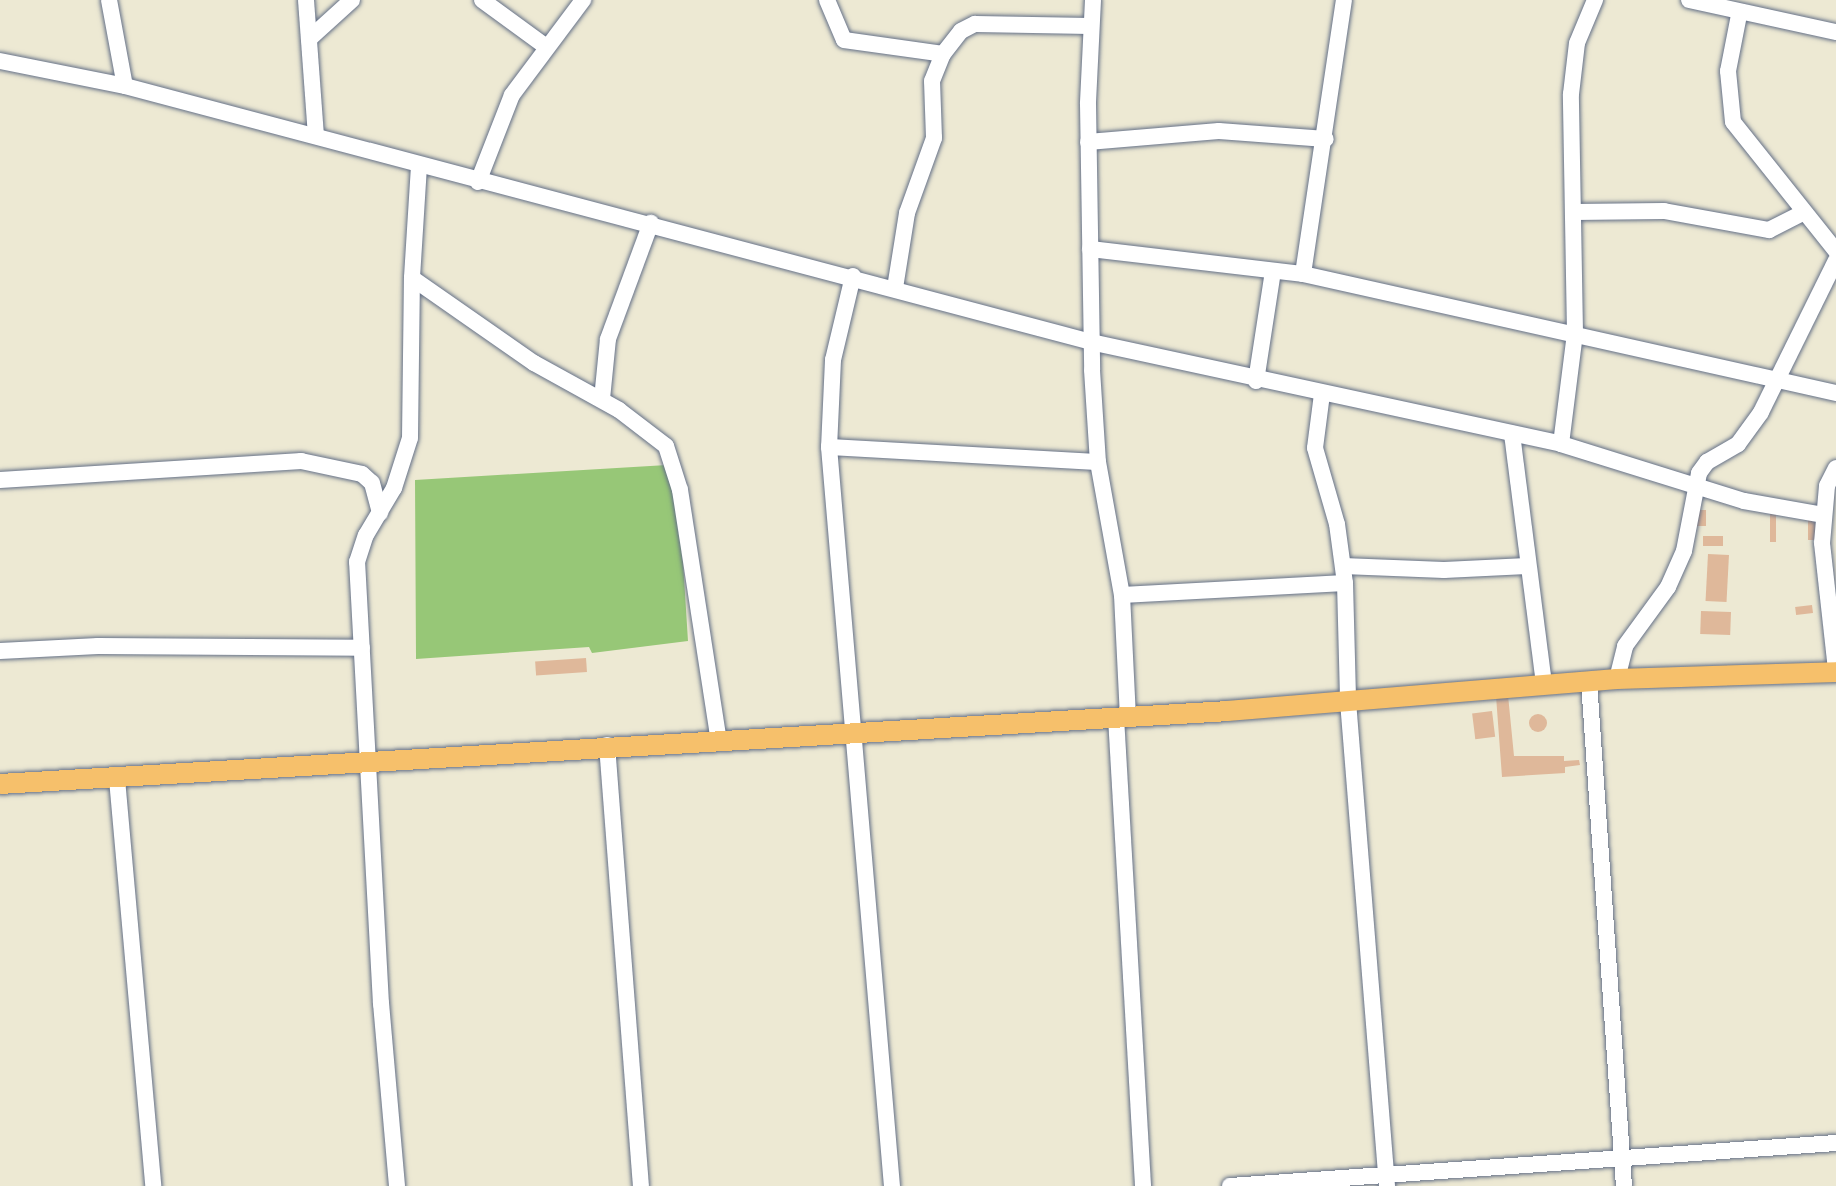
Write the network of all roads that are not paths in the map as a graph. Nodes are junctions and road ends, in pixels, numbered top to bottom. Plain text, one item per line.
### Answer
1 (109, 0) edge
2 (306, 0) edge
3 (352, 0) edge
4 (482, 0) edge
5 (583, 0) edge
6 (827, 0) edge
7 (1093, 0) edge
8 (1344, 0) edge
9 (1595, 0) edge
10 (1689, 0) edge
11 (1782, 0) edge
12 (1739, 15) junction
13 (1777, 18) junction
14 (1090, 26) junction
15 (1836, 32) edge
16 (309, 39) junction
17 (545, 46) junction
18 (943, 54) junction
19 (0, 61) edge
20 (125, 86) junction
21 (316, 136) junction
22 (1326, 139) junction
23 (1088, 142) junction
24 (419, 166) junction
25 (478, 182) junction
26 (1574, 212) junction
27 (1804, 212) junction
28 (651, 223) junction
29 (1090, 249) junction
30 (1836, 251) edge
31 (1836, 260) edge
32 (1273, 271) junction
33 (1303, 274) junction
34 (853, 276) junction
35 (412, 278) junction
36 (895, 288) junction
37 (1575, 333) junction
38 (1091, 342) junction
39 (1779, 376) junction
40 (1256, 381) junction
41 (1836, 393) edge
42 (1322, 394) junction
43 (602, 399) junction
44 (1512, 434) junction
45 (1561, 444) junction
46 (829, 447) junction
47 (1098, 462) junction
48 (1836, 468) edge
49 (0, 480) edge
50 (1697, 486) junction
51 (380, 513) junction
52 (1823, 515) junction
53 (1829, 544) edge
54 (1527, 566) junction
55 (1344, 574) junction
56 (1122, 595) junction
57 (362, 648) junction
58 (0, 651) edge
59 (1836, 671) edge
60 (1617, 679) junction
61 (1589, 682) junction
62 (1544, 684) junction
63 (1348, 701) junction
64 (1122, 716) junction
65 (857, 733) junction
66 (719, 741) junction
67 (607, 745) junction
68 (366, 762) junction
69 (117, 779) junction
70 (0, 784) edge
71 (1836, 1143) edge
72 (1622, 1157) junction
73 (1386, 1180) edge
74 (153, 1186) edge
75 (397, 1186) edge
76 (641, 1186) edge
77 (892, 1186) edge
78 (1143, 1186) edge
79 (1230, 1186) edge
80 (1624, 1186) edge

1 - 20 street
2 - 16 street
3 - 16 street
4 - 17 street
5 - 17 street
6 - 18 street
7 - 14 street
8 - 22 street
9 - 26 street
10 - 12 street
11 - 13 street
12 - 13 street
12 - 27 street
13 - 15 street
14 - 18 street
14 - 23 street
16 - 21 street
17 - 25 street
18 - 36 street
19 - 20 street
20 - 21 street
21 - 24 street
22 - 23 street
22 - 33 street
23 - 29 street
24 - 25 street
24 - 35 street
25 - 28 street
26 - 27 street
26 - 37 street
27 - 30 street
28 - 34 street
28 - 43 street
29 - 32 street
29 - 38 street
31 - 39 street
32 - 33 street
32 - 40 street
33 - 37 street
34 - 36 street
34 - 46 street
35 - 43 street
35 - 51 street
36 - 38 street
37 - 39 street
37 - 45 street
38 - 40 street
38 - 47 street
39 - 41 street
39 - 50 street
40 - 42 street
42 - 44 street
42 - 55 street
43 - 66 street
44 - 45 street
44 - 54 street
45 - 50 street
46 - 47 street
46 - 65 street
47 - 56 street
48 - 52 street
49 - 51 street
50 - 52 street
50 - 60 street
51 - 57 street
52 - 53 street
53 - 59 street
54 - 55 street
54 - 62 street
55 - 56 street
55 - 63 street
56 - 64 street
57 - 58 street
57 - 68 street
59 - 60 main road
60 - 61 main road
61 - 62 main road
61 - 72 street
62 - 63 main road
63 - 64 main road
63 - 73 street
64 - 65 main road
64 - 78 street
65 - 66 main road
65 - 77 street
66 - 67 main road
67 - 68 main road
67 - 76 street
68 - 69 main road
68 - 75 street
69 - 70 main road
69 - 74 street
71 - 72 street
72 - 73 street
72 - 80 street
73 - 79 street

